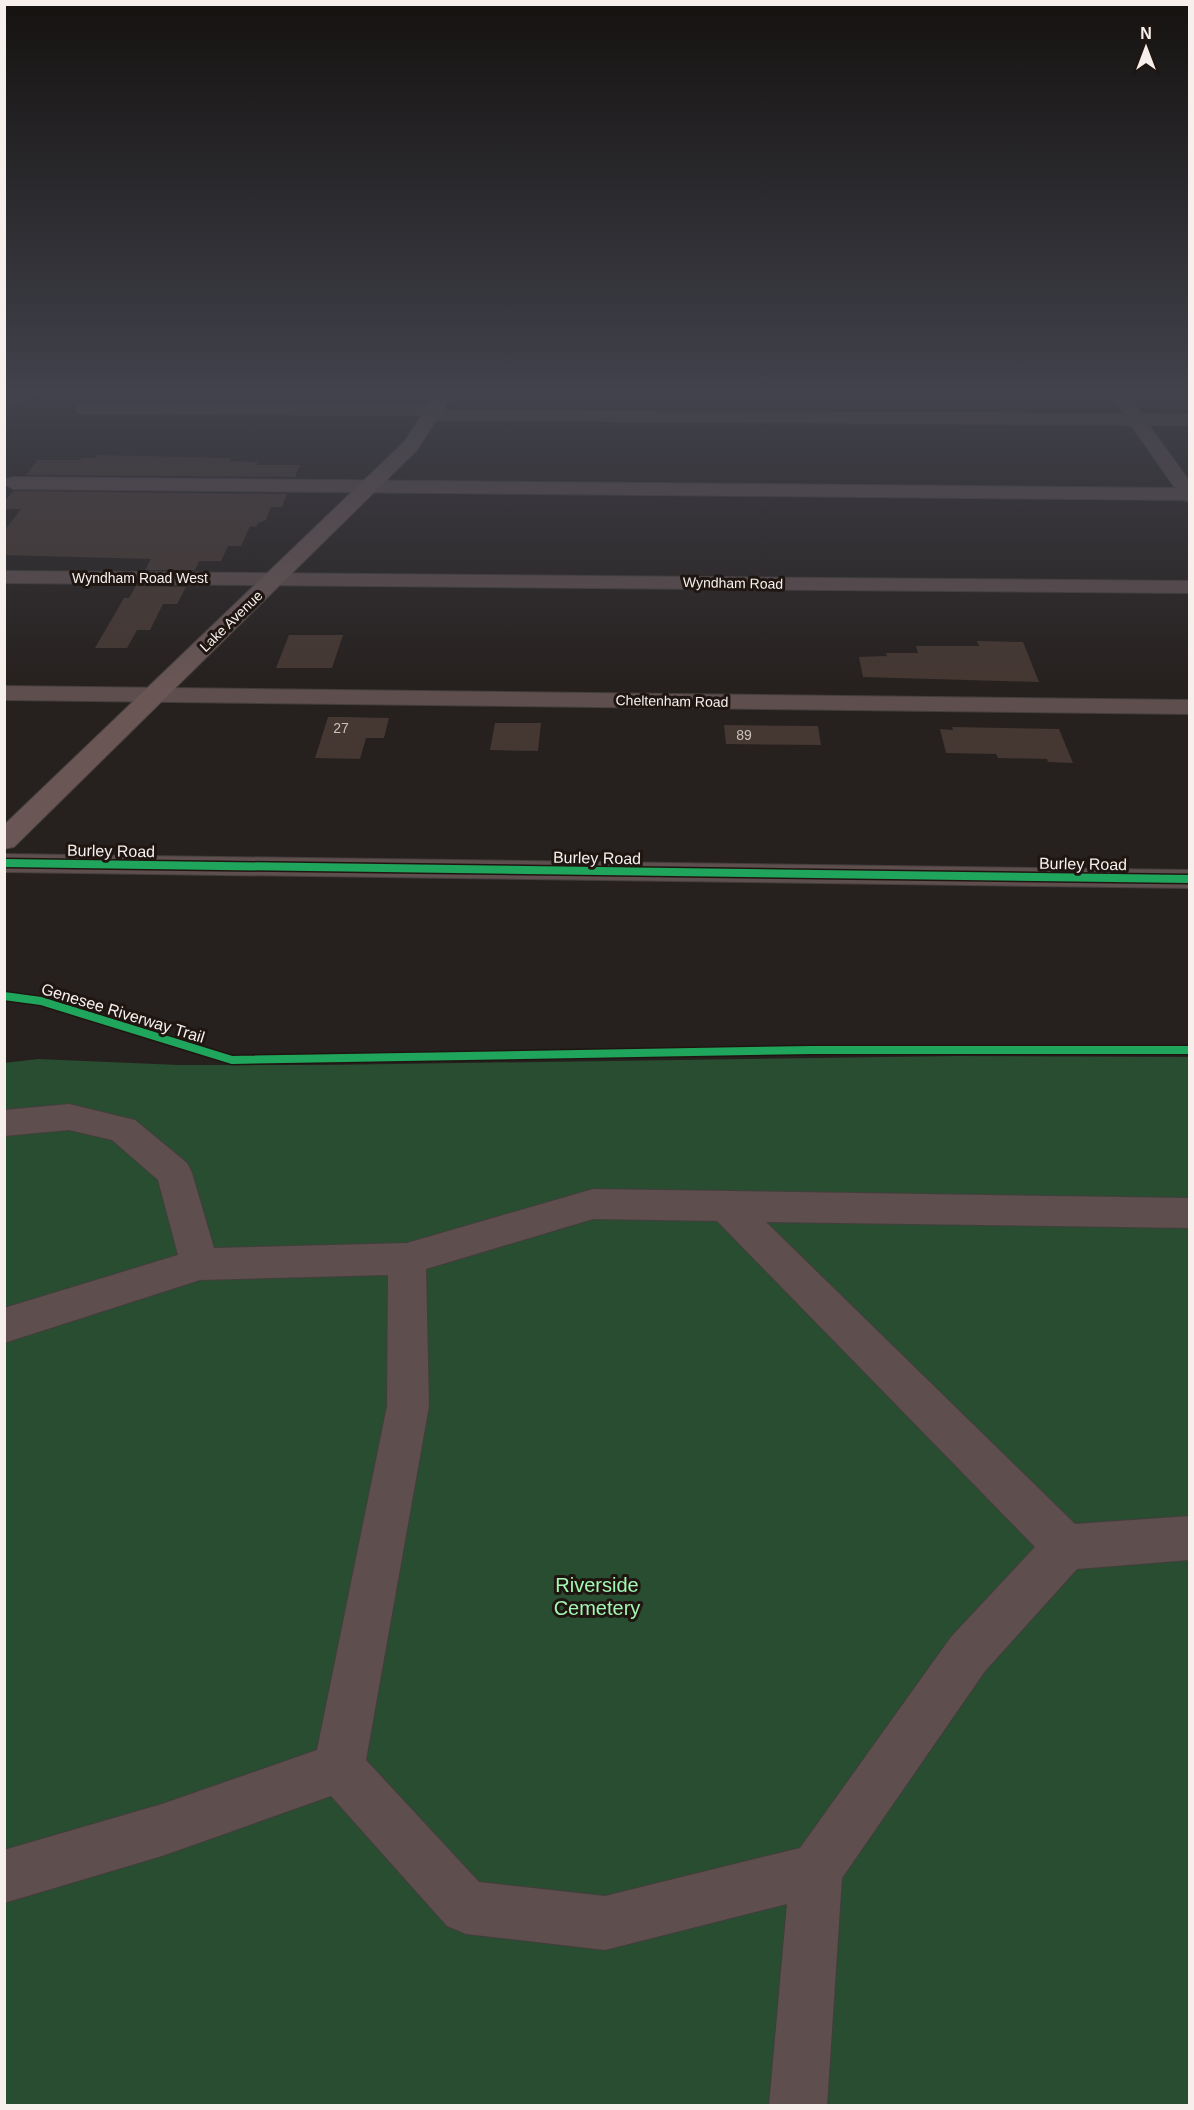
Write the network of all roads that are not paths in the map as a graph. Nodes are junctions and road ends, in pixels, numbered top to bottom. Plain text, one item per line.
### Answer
1 (365, 490) edge
2 (724, 490) edge
3 (1189, 495) edge
4 (4, 577) edge
5 (276, 579) junction
6 (1190, 587) edge
7 (4, 693) edge
8 (154, 695) junction
9 (1190, 707) edge
10 (4, 841) edge
11 (4, 863) edge
12 (1190, 879) edge
13 (4, 1123) edge
14 (726, 1206) junction
15 (1190, 1213) edge
16 (407, 1259) junction
17 (200, 1264) junction
18 (4, 1326) edge
19 (1190, 1538) edge
20 (1066, 1547) junction
21 (339, 1768) junction
22 (816, 1870) junction
23 (4, 1877) edge
24 (798, 2106) edge

1 - 5 main road, Lake Avenue
2 - 3 street
4 - 5 street, Wyndham Road West
5 - 6 street, Wyndham Road
5 - 8 main road, Lake Avenue
7 - 8 street, Cheltenham Road
8 - 9 street, Cheltenham Road
8 - 10 main road, Lake Avenue
11 - 12 street, Burley Road
13 - 17 street
14 - 15 street
14 - 16 street
14 - 20 street
16 - 17 street
16 - 21 street
17 - 18 street
19 - 20 street
20 - 22 street
21 - 22 street
21 - 23 street
22 - 24 street

